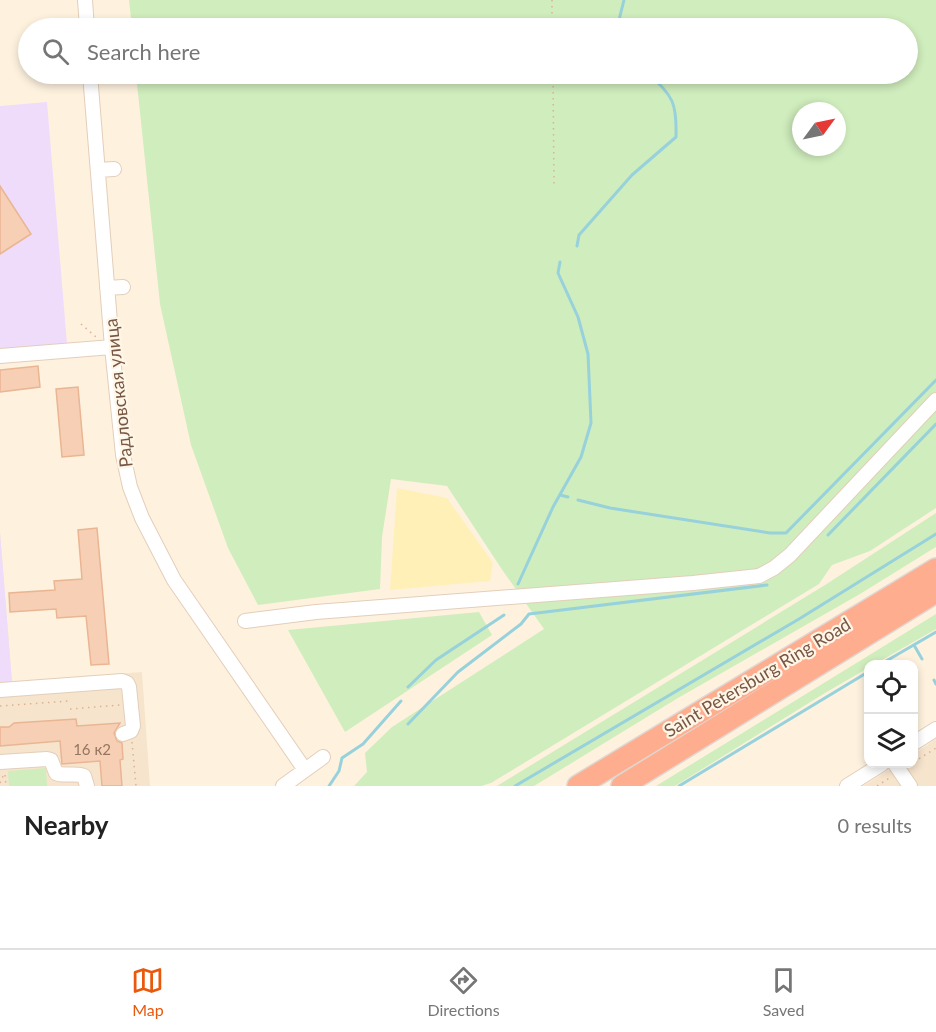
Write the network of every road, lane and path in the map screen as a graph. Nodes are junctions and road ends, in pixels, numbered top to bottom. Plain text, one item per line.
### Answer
1 (85, 0) edge
2 (552, 0) edge
3 (86, 18) edge
4 (552, 18) edge
5 (91, 84) edge
6 (553, 84) edge
7 (114, 169) dead end
8 (98, 170) junction
9 (554, 186) dead end
10 (123, 287) dead end
11 (107, 288) junction
12 (81, 324) dead end
13 (98, 339) dead end
14 (112, 346) junction
15 (0, 356) edge
16 (936, 400) edge
17 (936, 569) edge
18 (936, 592) edge
19 (245, 621) dead end
20 (0, 690) edge
21 (69, 701) dead end
22 (131, 704) junction
23 (0, 706) edge
24 (70, 709) dead end
25 (936, 729) edge
26 (127, 732) joint
27 (918, 740) edge
28 (936, 748) edge
29 (322, 757) dead end
30 (918, 759) edge
31 (2, 767) edge
32 (876, 768) edge
33 (898, 768) edge
34 (305, 770) junction
35 (0, 783) edge
36 (87, 786) edge
37 (136, 786) edge
38 (283, 786) edge
39 (578, 786) edge
40 (622, 786) edge
41 (847, 786) edge
42 (910, 786) edge

1 - 3 street
2 - 4 path
5 - 8 street, Радловская улица
6 - 9 path
7 - 8 street
8 - 11 street, Радловская улица
10 - 11 street
11 - 14 street, Радловская улица
12 - 13 path
14 - 15 street
14 - 34 street, Радловская улица
16 - 19 street
17 - 39 highway, Saint Petersburg Ring Road
18 - 40 highway, Saint Petersburg Ring Road
20 - 22 street
21 - 23 path
22 - 24 path
22 - 26 street
25 - 27 street
26 - 37 path
28 - 30 path
29 - 34 street
31 - 35 path
31 - 36 street
32 - 41 street
33 - 42 street
34 - 38 street

